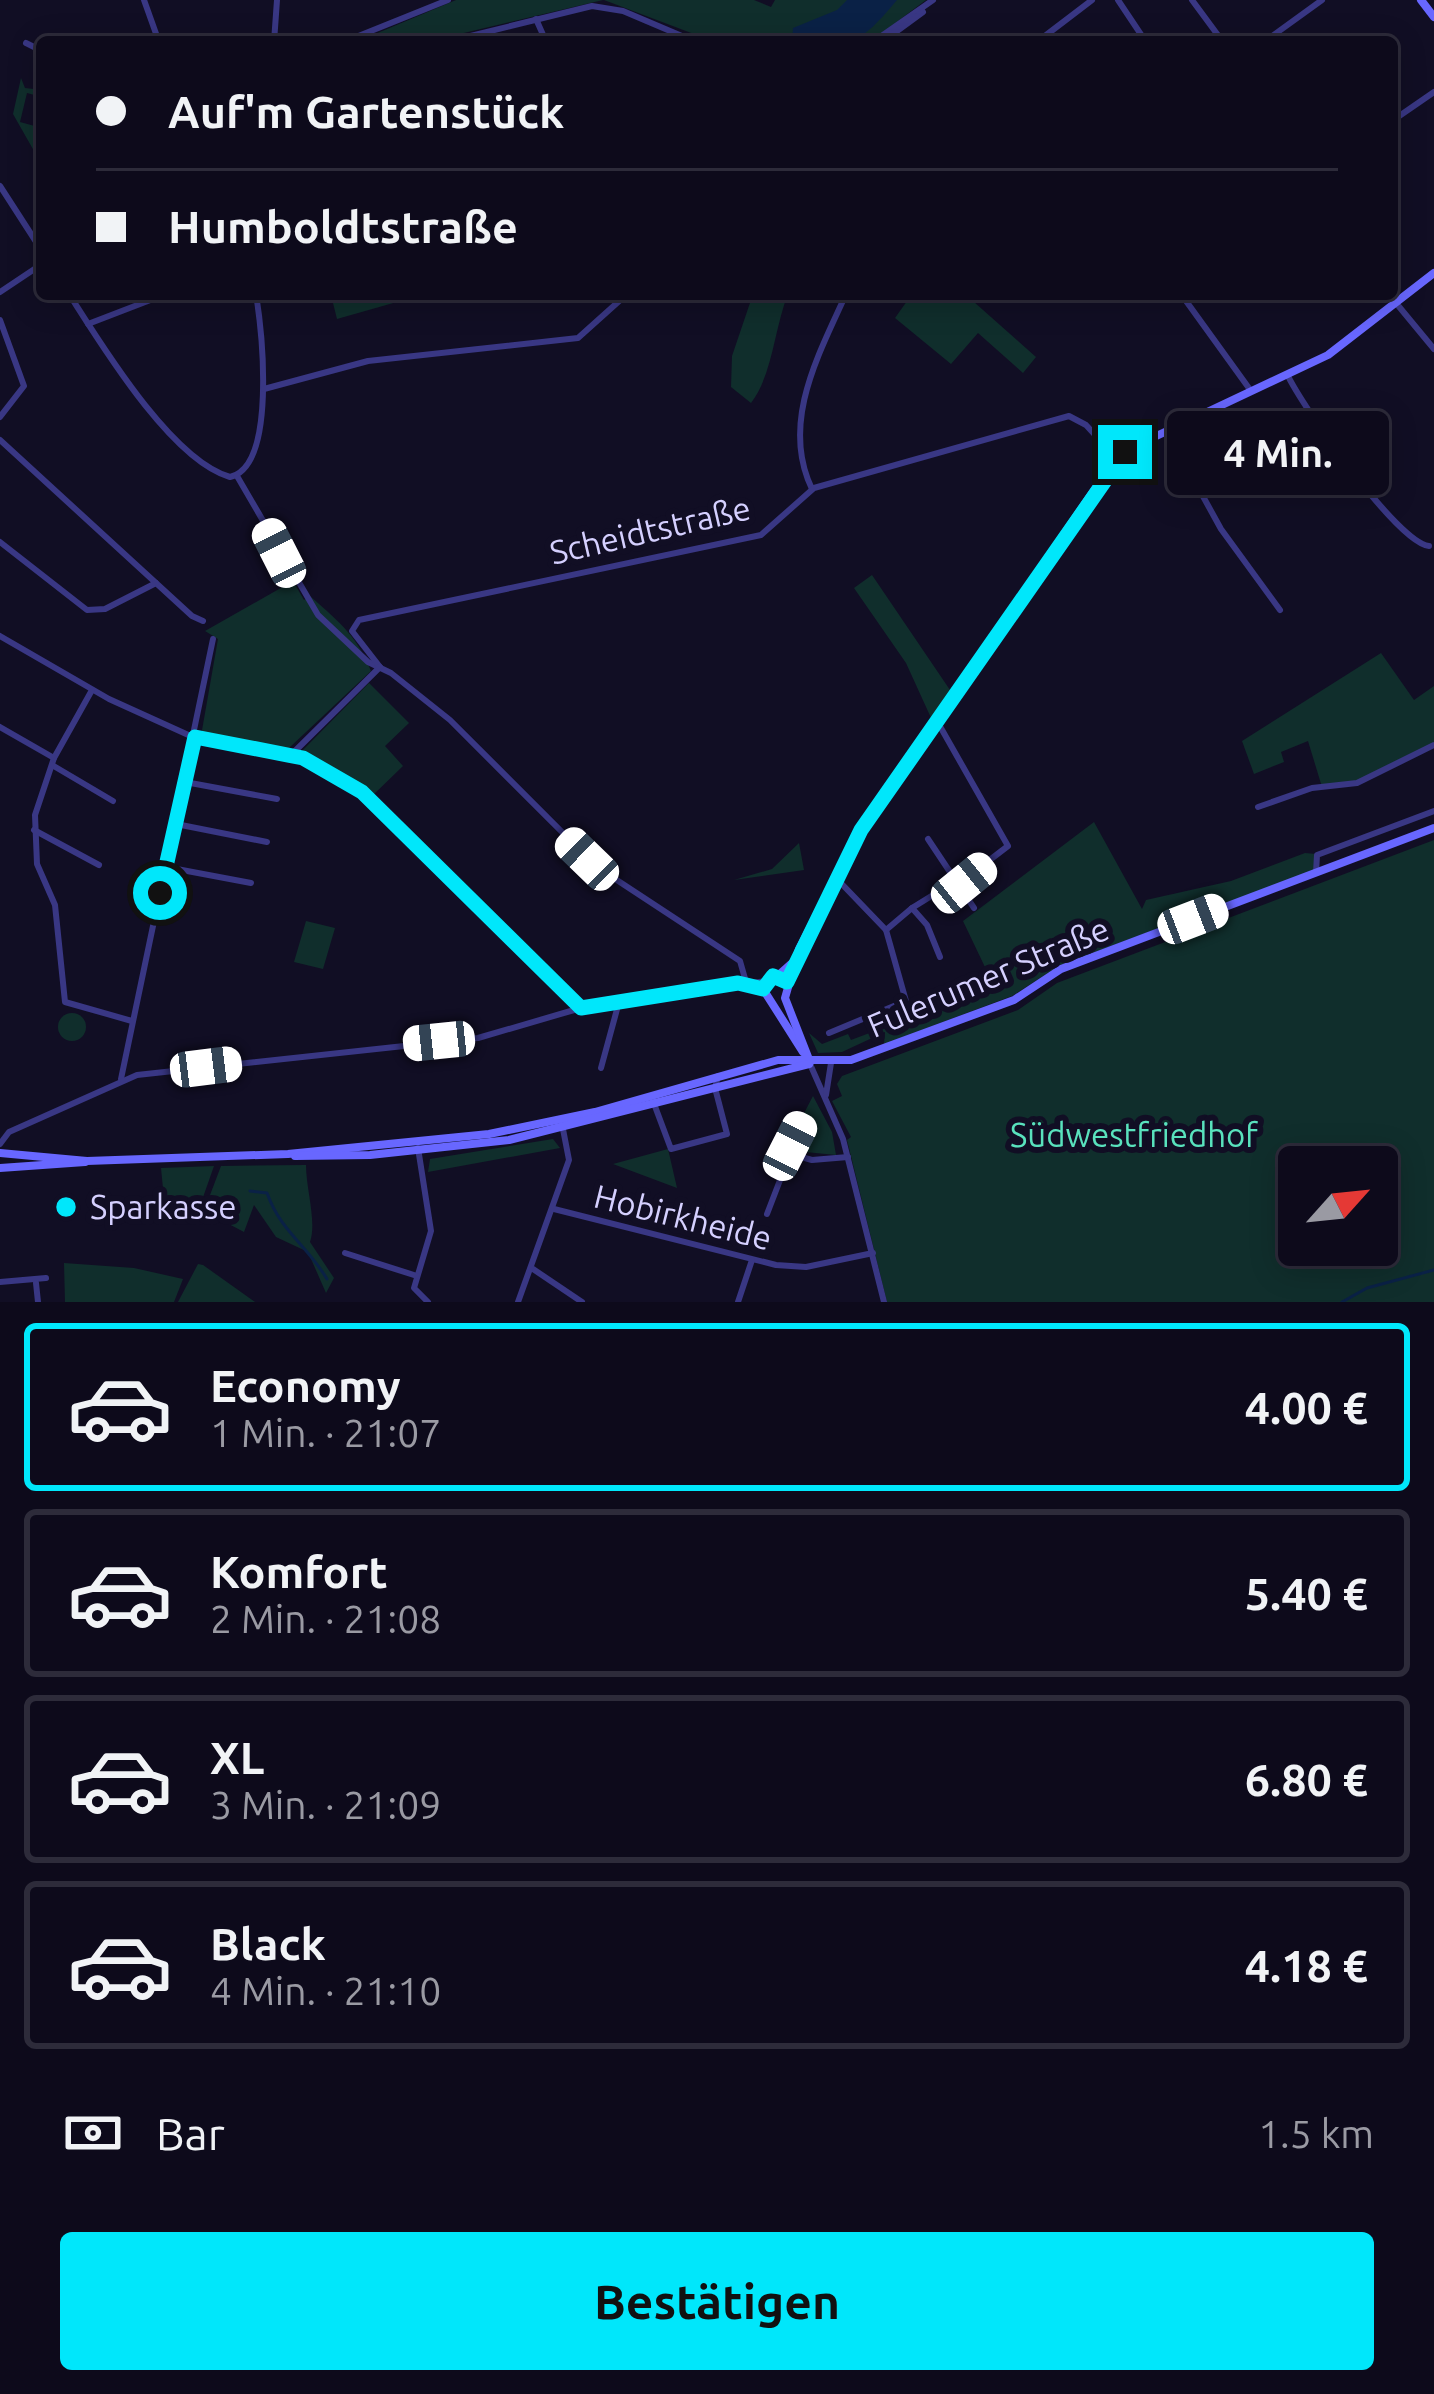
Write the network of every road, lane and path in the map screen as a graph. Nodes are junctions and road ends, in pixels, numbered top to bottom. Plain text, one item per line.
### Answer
1 (144, 0) edge
2 (277, 0) edge
3 (448, 0) edge
4 (936, 0) edge
5 (1093, 0) edge
6 (1118, 0) edge
7 (1192, 0) edge
8 (1322, 0) edge
9 (1421, 0) edge
10 (612, 3) edge
11 (1434, 17) edge
12 (536, 20) junction
13 (157, 36) edge
14 (274, 36) edge
15 (358, 36) edge
16 (471, 36) edge
17 (544, 36) edge
18 (683, 36) edge
19 (882, 36) edge
20 (890, 36) edge
21 (1045, 36) edge
22 (1142, 36) edge
23 (1219, 36) edge
24 (1272, 36) edge
25 (26, 43) dead end
26 (36, 48) edge
27 (1434, 92) edge
28 (1398, 117) edge
29 (0, 186) edge
30 (36, 241) edge
31 (36, 268) edge
32 (1434, 274) edge
33 (0, 292) edge
34 (74, 300) edge
35 (150, 300) edge
36 (257, 300) edge
37 (620, 300) edge
38 (844, 300) edge
39 (1185, 300) edge
40 (1396, 303) junction
41 (0, 320) edge
42 (88, 324) junction
43 (1434, 349) edge
44 (1287, 374) junction
45 (264, 389) junction
46 (1251, 391) junction
47 (0, 417) edge
48 (1166, 430) junction
49 (0, 440) edge
50 (1117, 459) junction
51 (237, 476) junction
52 (812, 489) junction
53 (0, 542) edge
54 (1429, 546) dead end
55 (156, 583) junction
56 (1280, 610) dead end
57 (203, 621) dead end
58 (0, 636) edge
59 (213, 639) dead end
60 (380, 667) junction
61 (92, 690) junction
62 (937, 721) junction
63 (0, 727) edge
64 (195, 737) junction
65 (1433, 749) edge
66 (292, 754) junction
67 (53, 762) junction
68 (185, 782) junction
69 (277, 799) dead end
70 (113, 801) dead end
71 (1258, 807) dead end
72 (1434, 811) edge
73 (176, 824) junction
74 (1434, 828) edge
75 (34, 830) junction
76 (928, 839) dead end
77 (267, 842) dead end
78 (99, 865) dead end
79 (166, 867) junction
80 (1316, 872) junction
81 (835, 878) junction
82 (250, 883) dead end
83 (956, 884) junction
84 (913, 908) junction
85 (974, 908) dead end
86 (886, 930) junction
87 (940, 957) dead end
88 (782, 979) junction
89 (746, 983) junction
90 (764, 986) junction
91 (780, 999) junction
92 (619, 1002) junction
93 (581, 1008) junction
94 (132, 1021) junction
95 (829, 1033) dead end
96 (792, 1034) junction
97 (788, 1059) junction
98 (831, 1063) junction
99 (810, 1064) junction
100 (601, 1068) dead end
101 (718, 1076) junction
102 (122, 1079) junction
103 (715, 1088) junction
104 (826, 1099) junction
105 (653, 1100) junction
106 (802, 1123) dead end
107 (562, 1124) junction
108 (3, 1140) edge
109 (418, 1148) junction
110 (5, 1154) edge
111 (787, 1154) junction
112 (36, 1157) junction
113 (849, 1157) junction
114 (87, 1161) junction
115 (0, 1168) edge
116 (34, 1168) junction
117 (554, 1209) junction
118 (767, 1214) dead end
119 (873, 1252) junction
120 (345, 1253) dead end
121 (752, 1260) junction
122 (532, 1269) junction
123 (417, 1276) junction
124 (46, 1278) dead end
125 (0, 1282) edge
126 (36, 1283) junction
127 (38, 1302) edge
128 (428, 1302) edge
129 (518, 1302) edge
130 (583, 1302) edge
131 (738, 1302) edge
132 (884, 1302) edge

1 - 13 street
2 - 14 street
3 - 15 street
4 - 19 street
4 - 20 street
5 - 21 street
6 - 22 street
7 - 23 street
8 - 24 street
9 - 11 main road
10 - 12 street
10 - 18 street
12 - 16 street
12 - 17 street
25 - 26 street
27 - 28 street
29 - 30 street
31 - 33 street
32 - 40 main road
34 - 42 street
35 - 42 street
36 - 45 street
37 - 45 street
38 - 52 street
39 - 46 street
40 - 43 street
40 - 44 main road
41 - 47 street
42 - 51 street
44 - 46 main road
44 - 54 street
45 - 51 street
46 - 48 main road
48 - 50 main road
48 - 56 street
49 - 55 street
50 - 52 street, Scheidtstraße
50 - 62 main road
51 - 60 street
52 - 60 street, Scheidtstraße
53 - 55 street
55 - 57 street
58 - 61 street
59 - 64 street
60 - 66 street
60 - 89 street
61 - 64 street
61 - 67 street
62 - 81 main road
62 - 83 street
63 - 67 street
64 - 66 street
64 - 68 street
65 - 71 street
66 - 93 street
67 - 70 street
67 - 75 street
68 - 69 street
68 - 73 street
72 - 80 street, Fulerumer Straße
73 - 77 street
73 - 79 street
74 - 80 main road, Fulerumer Straße
75 - 78 street
75 - 94 street
76 - 83 street
79 - 82 street
79 - 94 street
80 - 98 main road, Fulerumer Straße
81 - 86 street
81 - 88 main road
83 - 84 street
83 - 85 street
84 - 86 street
84 - 87 street
86 - 95 street
88 - 90 main road
88 - 91 main road
89 - 90 street
89 - 92 street
90 - 91 main road
91 - 96 main road
91 - 99 main road
92 - 93 street
92 - 100 street
93 - 102 street
94 - 102 street
96 - 97 main road
96 - 99 main road
97 - 99 main road, Fulerumer Straße
97 - 101 main road, Fulerumer Straße
98 - 99 main road, Fulerumer Straße
98 - 104 street
99 - 103 main road, Fulerumer Straße
99 - 104 street
101 - 103 street
101 - 105 main road, Fulerumer Straße
102 - 108 street
103 - 105 main road, Fulerumer Straße
103 - 105 street
104 - 113 street
105 - 107 main road, Fulerumer Straße
106 - 111 street
107 - 109 main road, Fulerumer Straße
107 - 117 street
108 - 110 street
109 - 114 main road, Fulerumer Straße
109 - 123 street
110 - 112 main road, Fulerumer Straße
111 - 113 street
111 - 118 street
112 - 114 main road, Fulerumer Straße
112 - 116 main road
113 - 119 street
114 - 116 main road, Fulerumer Straße
115 - 116 main road, Fulerumer Straße
117 - 121 street, Hobirkheide
117 - 122 street
119 - 121 street, Hobirkheide
119 - 132 street
120 - 123 street
121 - 131 street
122 - 129 street
122 - 130 street
123 - 128 street
124 - 126 street
125 - 126 street
126 - 127 street

